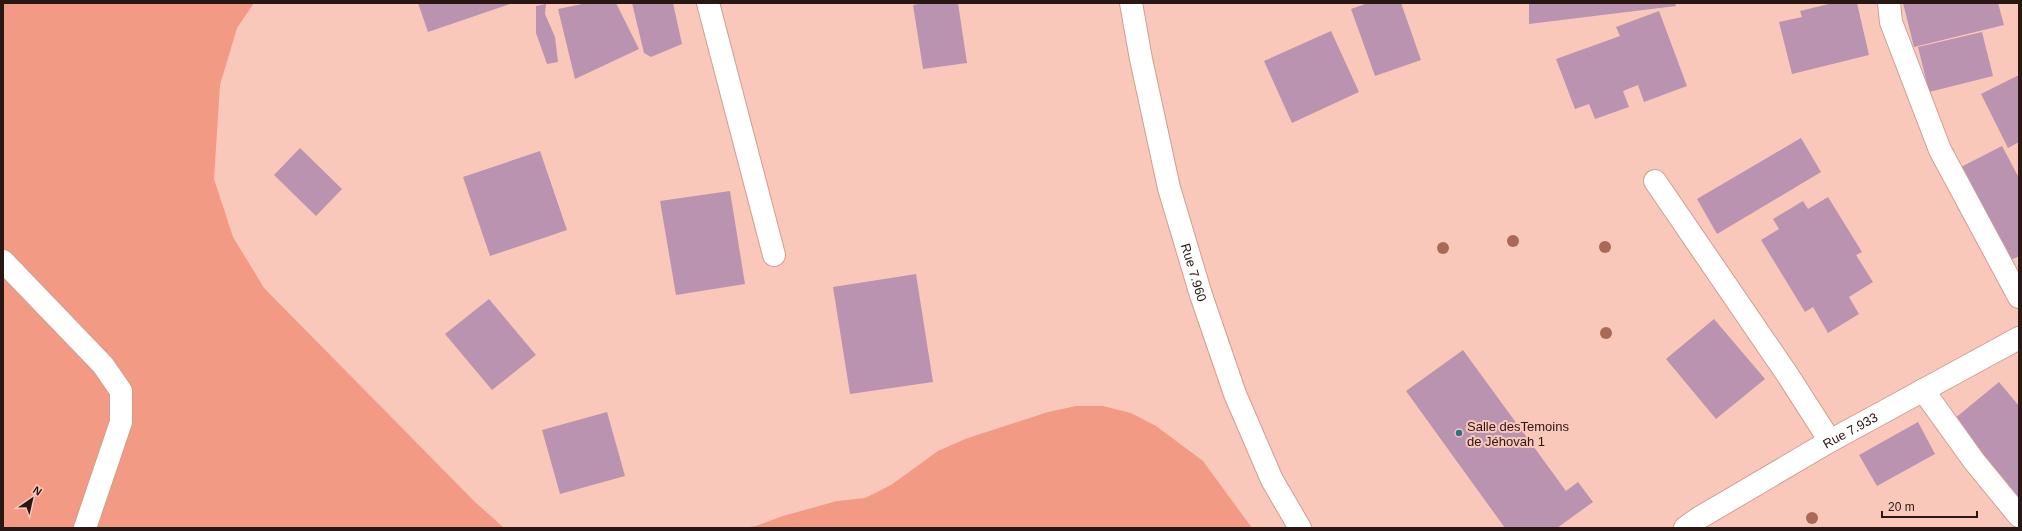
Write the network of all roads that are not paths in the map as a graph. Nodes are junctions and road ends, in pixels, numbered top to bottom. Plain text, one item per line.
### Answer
1 (708, 3) edge
2 (1131, 3) edge
3 (1889, 3) edge
4 (1655, 181) dead end
5 (774, 255) dead end
6 (3, 261) edge
7 (2019, 297) edge
8 (2019, 338) edge
9 (1923, 390) junction
10 (1830, 441) junction
11 (2019, 516) edge
12 (85, 528) edge
13 (1300, 528) edge
14 (1684, 528) edge

1 - 5 street
2 - 13 street, Rue 7.960
3 - 7 street
4 - 10 street
6 - 12 street
8 - 9 street, Rue 7.933
9 - 10 street, Rue 7.933
9 - 11 street
10 - 14 street, Rue 7.933

